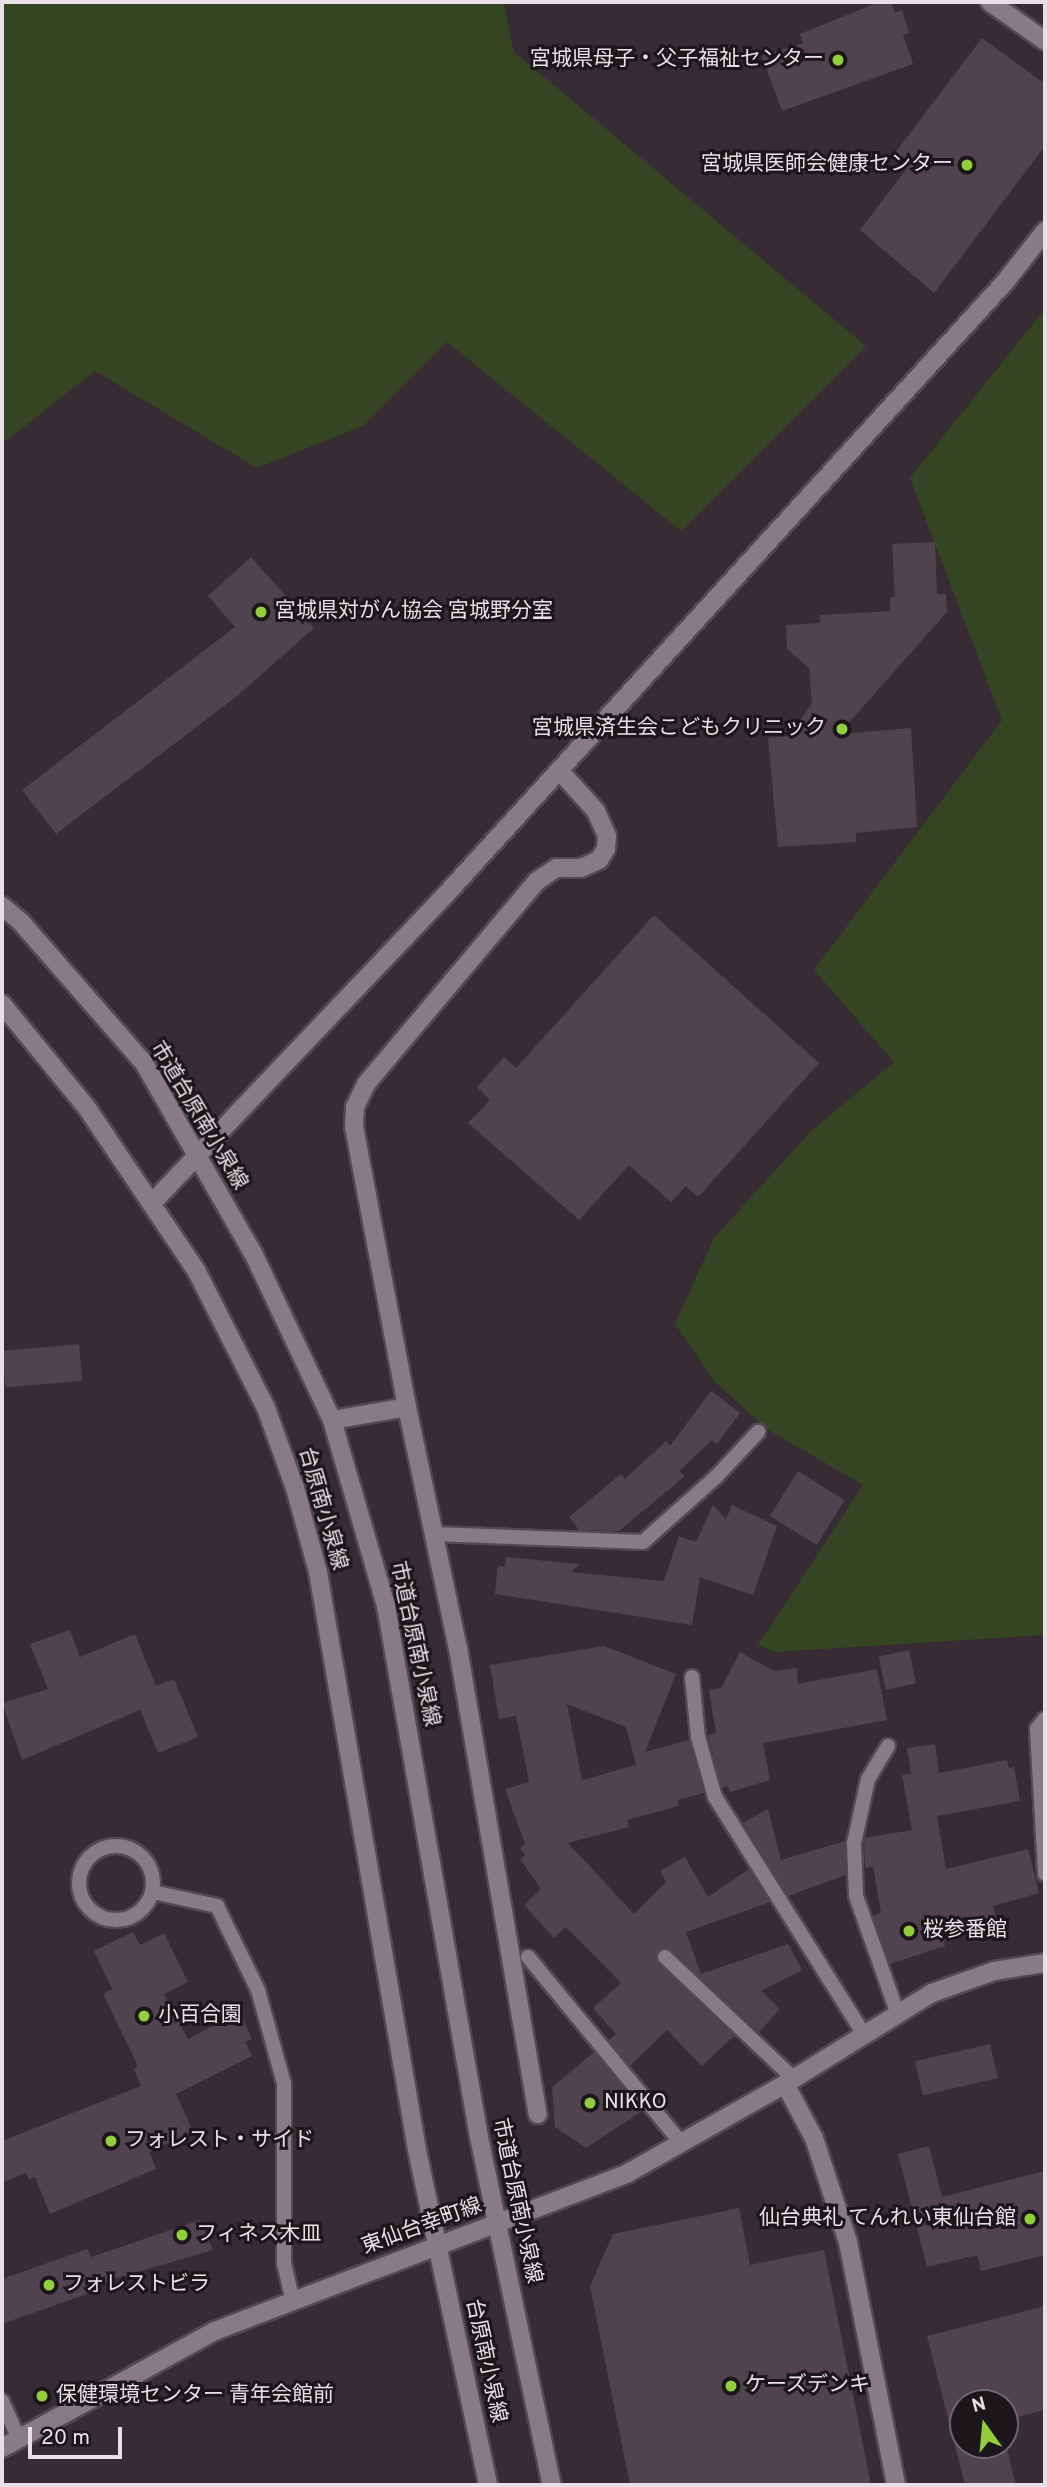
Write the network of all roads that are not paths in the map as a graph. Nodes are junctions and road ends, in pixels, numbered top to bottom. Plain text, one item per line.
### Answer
1 (990, 2) edge
2 (1045, 41) edge
3 (1045, 231) edge
4 (559, 770) junction
5 (2, 906) edge
6 (2, 1004) edge
7 (200, 1157) junction
8 (153, 1202) junction
9 (407, 1407) junction
10 (332, 1420) junction
11 (758, 1432) dead end
12 (435, 1534) junction
13 (692, 1677) dead end
14 (1045, 1719) edge
15 (888, 1746) dead end
16 (1045, 1874) edge
17 (153, 1892) junction
18 (528, 1956) dead end
19 (665, 1957) dead end
20 (1045, 1963) edge
21 (897, 2012) junction
22 (863, 2033) junction
23 (789, 2081) junction
24 (538, 2114) dead end
25 (682, 2144) junction
26 (496, 2224) junction
27 (437, 2246) junction
28 (292, 2298) junction
29 (2, 2401) edge
30 (19, 2439) junction
31 (2, 2448) edge
32 (488, 2485) edge
33 (552, 2485) edge
34 (896, 2485) edge

1 - 2 street
3 - 4 street
4 - 7 street
4 - 9 street
5 - 7 street, 市道台原南小泉線
6 - 8 street, 台原南小泉線
7 - 8 street
7 - 10 street, 市道台原南小泉線
8 - 27 street, 台原南小泉線
9 - 10 street
9 - 12 street
10 - 26 street, 市道台原南小泉線
11 - 12 lane
12 - 24 street
13 - 22 lane
14 - 16 lane
15 - 21 lane
17 - 17 lane
17 - 28 lane
18 - 25 lane
19 - 23 lane
20 - 21 street, 東仙台幸町線
21 - 22 street, 東仙台幸町線
22 - 23 street, 東仙台幸町線
23 - 25 street, 東仙台幸町線
23 - 34 street
25 - 26 street, 東仙台幸町線
26 - 27 street, 東仙台幸町線
26 - 33 street, 市道台原南小泉線
27 - 28 street, 東仙台幸町線
27 - 32 street, 台原南小泉線
28 - 30 street, 東仙台幸町線
29 - 30 lane
30 - 31 street, 東仙台幸町線

